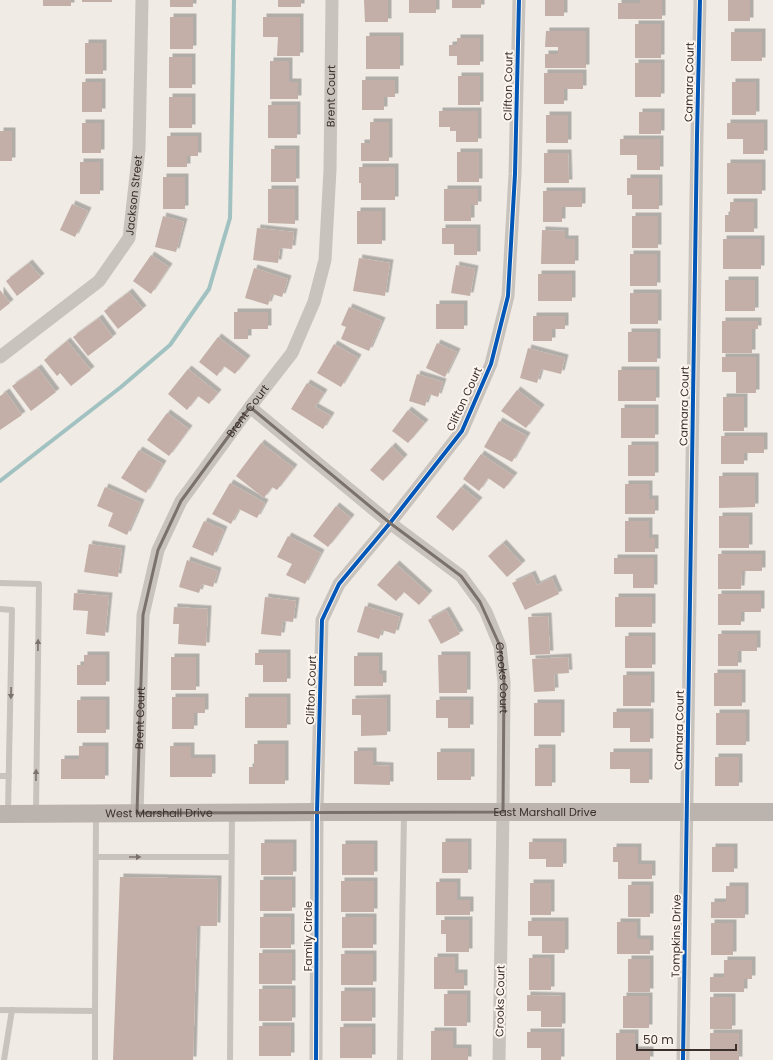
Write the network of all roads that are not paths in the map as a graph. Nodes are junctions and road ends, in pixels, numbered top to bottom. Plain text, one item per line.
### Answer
1 (142, 0) edge
2 (332, 0) edge
3 (519, 0) edge
4 (700, 0) edge
5 (0, 357) edge
6 (250, 407) junction
7 (390, 523) junction
8 (0, 583) edge
9 (0, 609) edge
10 (0, 776) edge
11 (9, 776) junction
12 (317, 812) junction
13 (404, 812) junction
14 (503, 812) junction
15 (686, 812) junction
16 (773, 812) edge
17 (137, 813) junction
18 (232, 813) junction
19 (4, 814) edge
20 (36, 814) junction
21 (96, 814) junction
22 (96, 857) junction
23 (231, 857) junction
24 (0, 1010) edge
25 (12, 1010) junction
26 (95, 1010) junction
27 (4, 1060) edge
28 (95, 1060) edge
29 (230, 1060) edge
30 (316, 1060) edge
31 (400, 1060) edge
32 (499, 1060) edge
33 (683, 1060) edge

1 - 5 street, Jackson Street
2 - 6 street, Brent Court
3 - 7 street, Clifton Court
4 - 15 street, Camara Court
6 - 7 street, Crooks Court
6 - 17 street, Brent Court
7 - 12 street, Clifton Court
7 - 14 street, Crooks Court
20 -> 8 lane
9 -> 11 lane
10 - 11 lane
11 - 19 lane
12 - 13 main road, East Marshall Drive
12 - 18 main road, West Marshall Drive
12 - 30 street, Family Circle
13 - 14 main road, East Marshall Drive
13 - 31 lane
14 - 15 main road, East Marshall Drive
14 - 32 street, Crooks Court
15 - 16 main road, East Marshall Drive
15 - 33 street, Tompkins Drive
17 - 18 main road, West Marshall Drive
17 - 21 main road, West Marshall Drive
18 - 23 lane
19 - 20 main road, West Marshall Drive
20 - 21 main road, West Marshall Drive
21 - 22 lane
22 -> 23 lane
22 - 26 lane
23 - 29 lane
24 - 25 lane
25 - 26 lane
25 - 27 lane
26 - 28 lane

